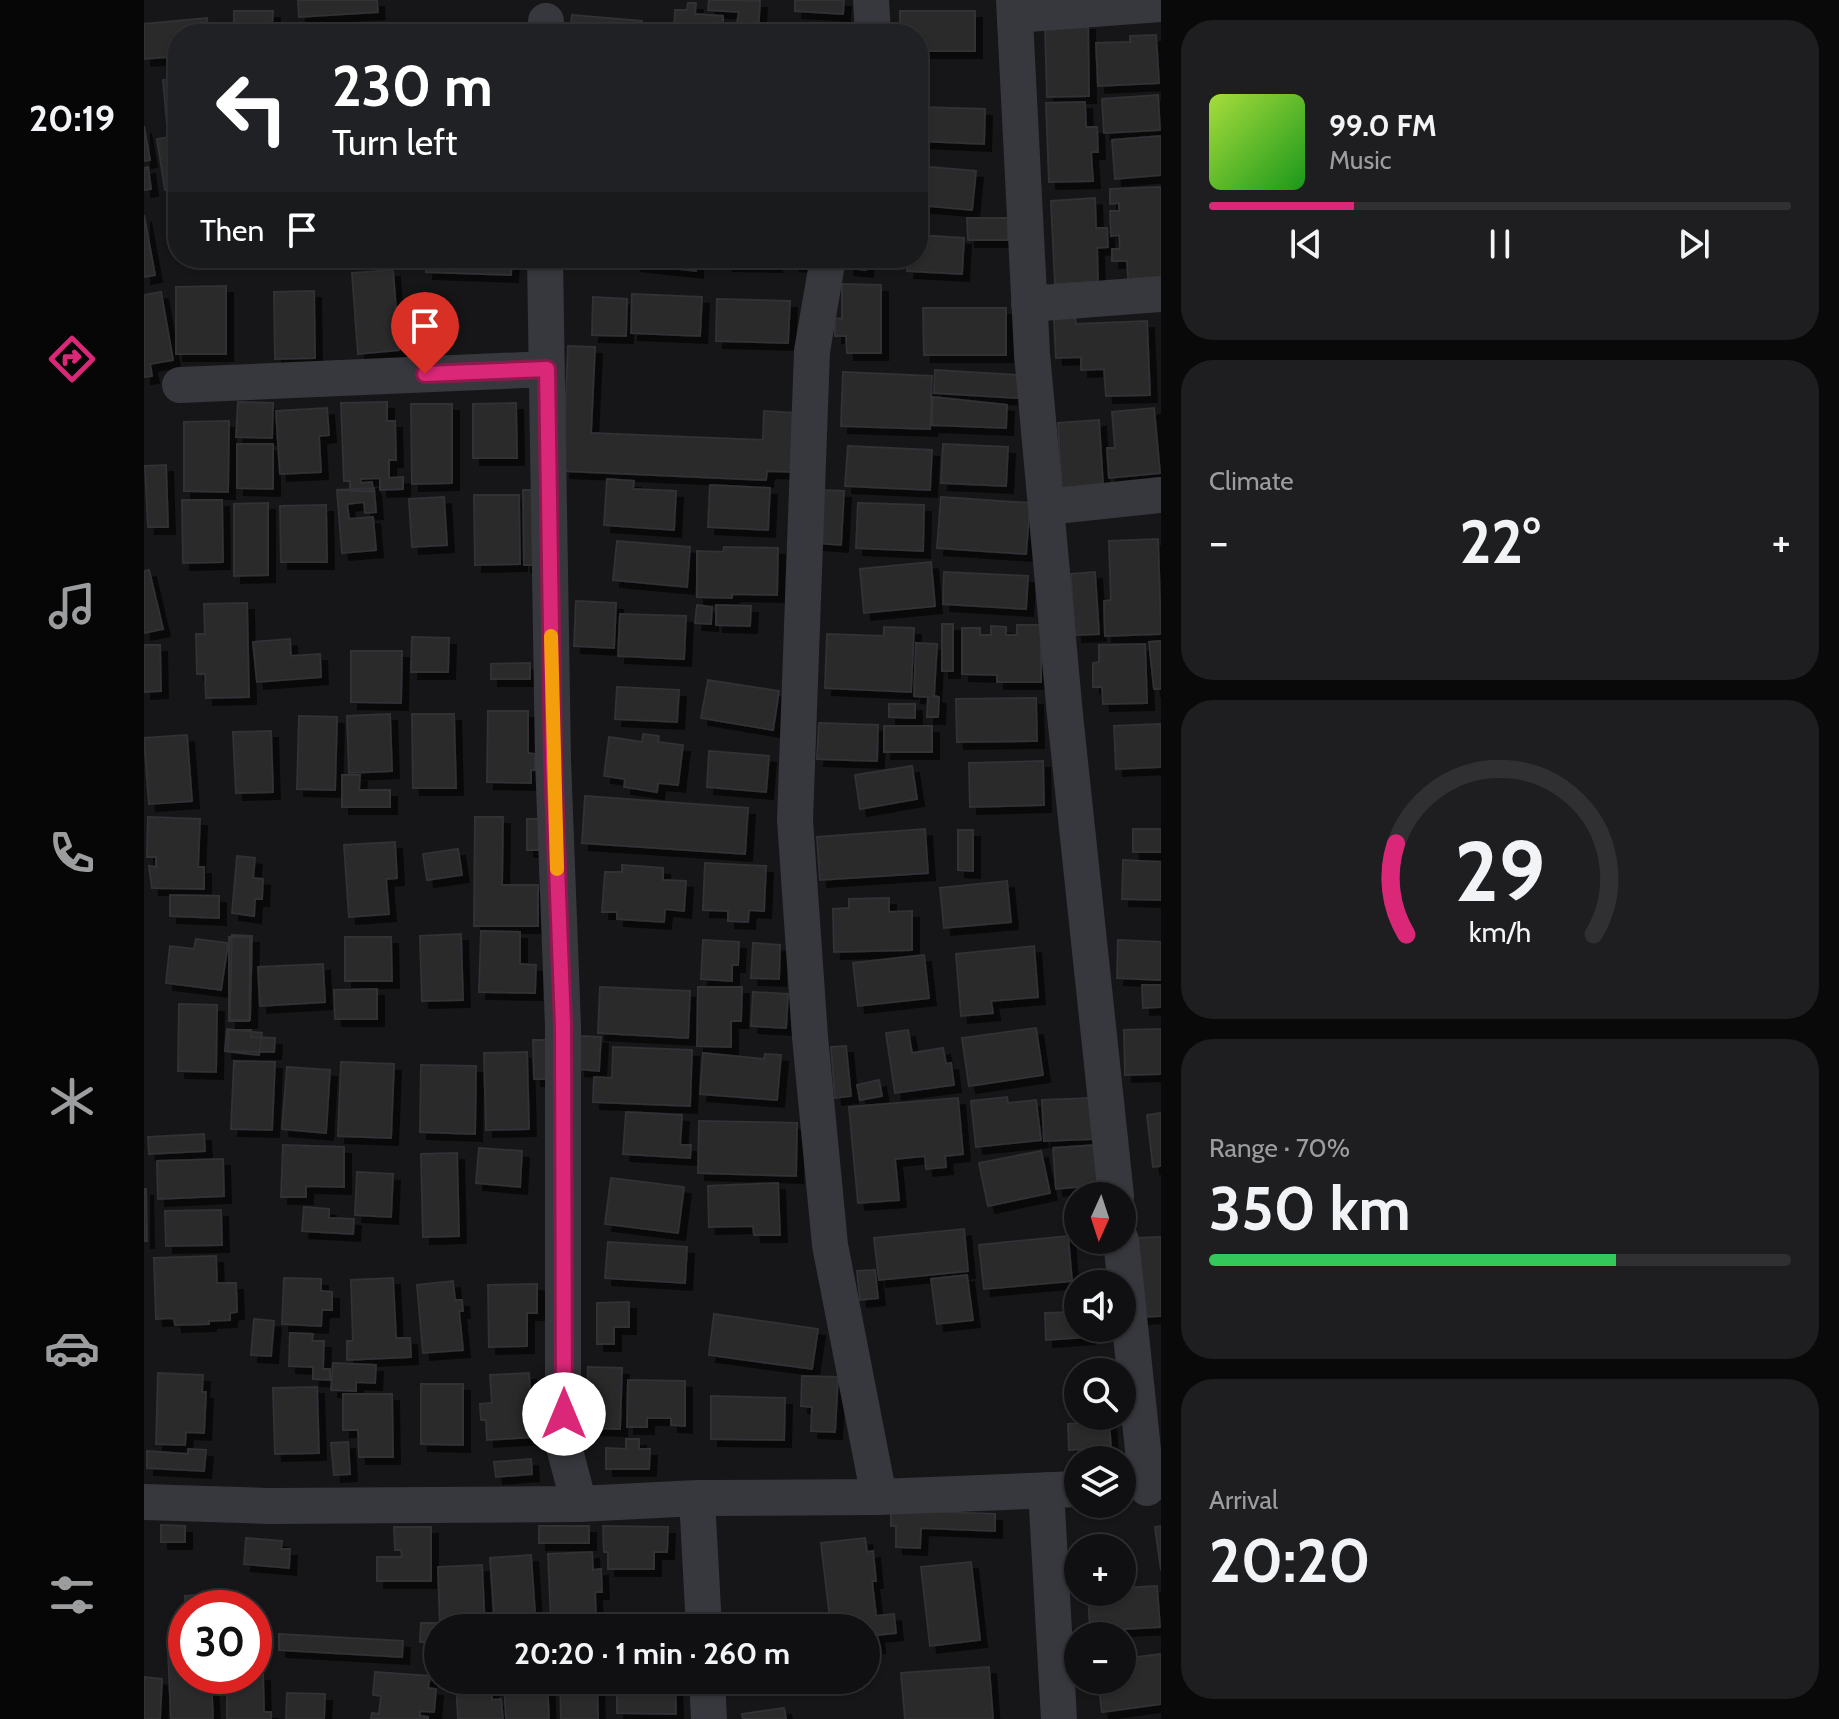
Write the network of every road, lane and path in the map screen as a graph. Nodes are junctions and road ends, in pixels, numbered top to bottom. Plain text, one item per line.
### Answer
1 (871, 0) edge
2 (1161, 4) edge
3 (1014, 8) edge
4 (872, 24) edge
5 (545, 268) edge
6 (826, 268) edge
7 (1161, 294) edge
8 (1029, 304) junction
9 (547, 369) junction
10 (180, 385) dead end
11 (1161, 495) edge
12 (1046, 507) junction
13 (1115, 1182) edge
14 (1122, 1254) edge
15 (1143, 1488) edge
16 (1062, 1490) edge
17 (879, 1497) junction
18 (697, 1498) junction
19 (144, 1502) edge
20 (579, 1504) junction
21 (703, 1614) edge
22 (708, 1694) edge
23 (709, 1719) edge
24 (1059, 1719) edge

1 - 4 street
2 - 3 street
3 - 8 street
5 - 9 street
6 - 17 street
7 - 8 street
8 - 12 street
9 - 10 street
9 - 20 street
11 - 12 street
12 - 13 street
14 - 15 street
16 - 17 street
16 - 24 street
17 - 18 street
18 - 20 street
18 - 21 street
19 - 20 street
22 - 23 street

